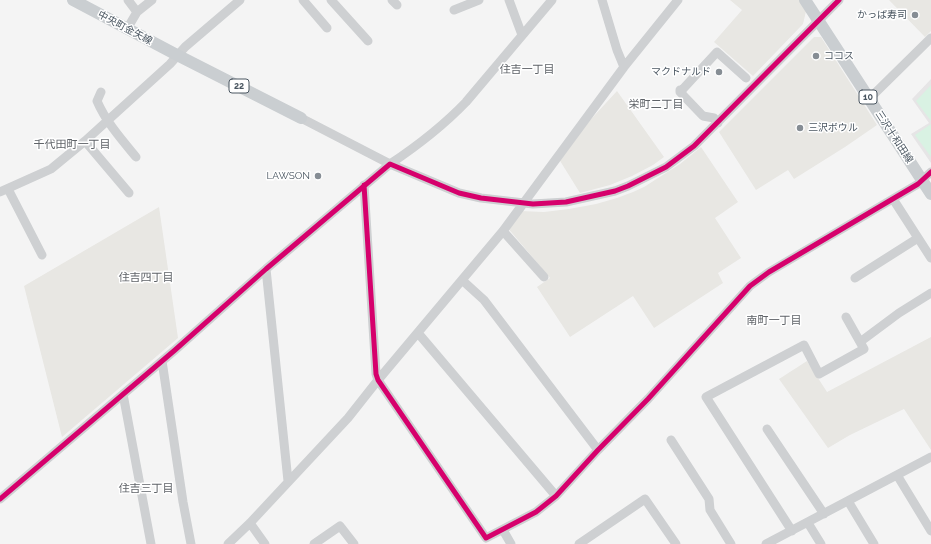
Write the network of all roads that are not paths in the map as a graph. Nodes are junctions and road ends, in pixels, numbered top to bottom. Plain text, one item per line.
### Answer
1 (73, 0) edge
2 (128, 0) edge
3 (152, 0) edge
4 (240, 0) edge
5 (303, 0) edge
6 (331, 0) edge
7 (479, 0) edge
8 (509, 0) edge
9 (602, 0) edge
10 (678, 0) edge
11 (805, 0) edge
12 (839, 0) edge
13 (546, 2) edge
14 (454, 10) dead end
15 (137, 12) junction
16 (819, 21) junction
17 (327, 28) dead end
18 (127, 29) junction
19 (522, 35) junction
20 (931, 38) edge
21 (368, 41) dead end
22 (177, 55) junction
23 (624, 67) junction
24 (746, 78) dead end
25 (101, 92) dead end
26 (869, 99) junction
27 (301, 118) joint
28 (108, 119) junction
29 (718, 123) junction
30 (85, 141) junction
31 (136, 157) dead end
32 (390, 164) junction
33 (927, 176) edge
34 (364, 185) junction
35 (4, 190) edge
36 (129, 192) dead end
37 (931, 194) edge
38 (893, 199) junction
39 (524, 203) junction
40 (504, 231) junction
41 (918, 238) junction
42 (42, 254) dead end
43 (931, 258) edge
44 (266, 269) junction
45 (544, 277) dead end
46 (855, 278) dead end
47 (462, 280) junction
48 (931, 293) edge
49 (846, 317) dead end
50 (418, 333) junction
51 (860, 342) junction
52 (162, 361) junction
53 (378, 380) junction
54 (123, 394) junction
55 (767, 429) dead end
56 (671, 440) dead end
57 (598, 450) junction
58 (931, 457) edge
59 (897, 475) junction
60 (288, 481) junction
61 (556, 496) junction
62 (0, 499) edge
63 (848, 501) junction
64 (824, 514) junction
65 (808, 522) junction
66 (250, 523) junction
67 (503, 530) junction
68 (792, 531) junction
69 (931, 531) edge
70 (151, 544) edge
71 (191, 544) edge
72 (228, 544) edge
73 (265, 544) edge
74 (314, 544) edge
75 (354, 544) edge
76 (511, 544) edge
77 (579, 544) edge
78 (676, 544) edge
79 (731, 544) edge
80 (766, 544) edge
81 (821, 544) edge
82 (874, 544) edge

1 - 18 main road, 中央町金矢線 / 22
2 - 15 street
3 - 15 street
4 - 22 street
5 - 17 street
6 - 21 street
7 - 14 street
8 - 19 street
9 - 23 street
10 - 23 street
11 - 16 main road, 三沢十和田線 / 10
12 - 16 street
13 - 19 street
15 - 18 street
16 - 26 main road, 三沢十和田線 / 10
16 - 29 street
18 - 22 main road, 中央町金矢線 / 22
19 - 32 street
20 - 26 street
22 - 27 main road, 22
22 - 28 street
23 - 39 street
24 - 29 street
25 - 28 street
26 - 33 main road, 三沢十和田線 / 10
27 - 32 street
28 - 30 street
28 - 31 street
29 - 39 street
30 - 35 street
30 - 36 street
32 - 34 street
32 - 39 street
33 - 37 main road, 三沢十和田線 / 10
33 - 38 street
34 - 44 street
34 - 53 street
35 - 42 street
38 - 41 street
38 - 57 street
39 - 40 street
40 - 45 street
40 - 47 street
41 - 43 street
41 - 46 street
44 - 52 street
44 - 60 street
47 - 50 street
47 - 57 street
48 - 51 street
49 - 51 street
50 - 53 street
50 - 61 street
51 - 68 street
52 - 54 street
52 - 71 street
53 - 60 street
53 - 67 street
54 - 62 street
54 - 70 street
55 - 64 street
56 - 79 street
57 - 61 street
58 - 59 street
59 - 63 street
59 - 69 street
60 - 66 street
61 - 67 street
63 - 64 street
63 - 82 street
64 - 65 street
65 - 68 street
65 - 81 street
66 - 72 street
66 - 73 street
67 - 76 street
68 - 80 street
74 - 75 street
77 - 78 street

